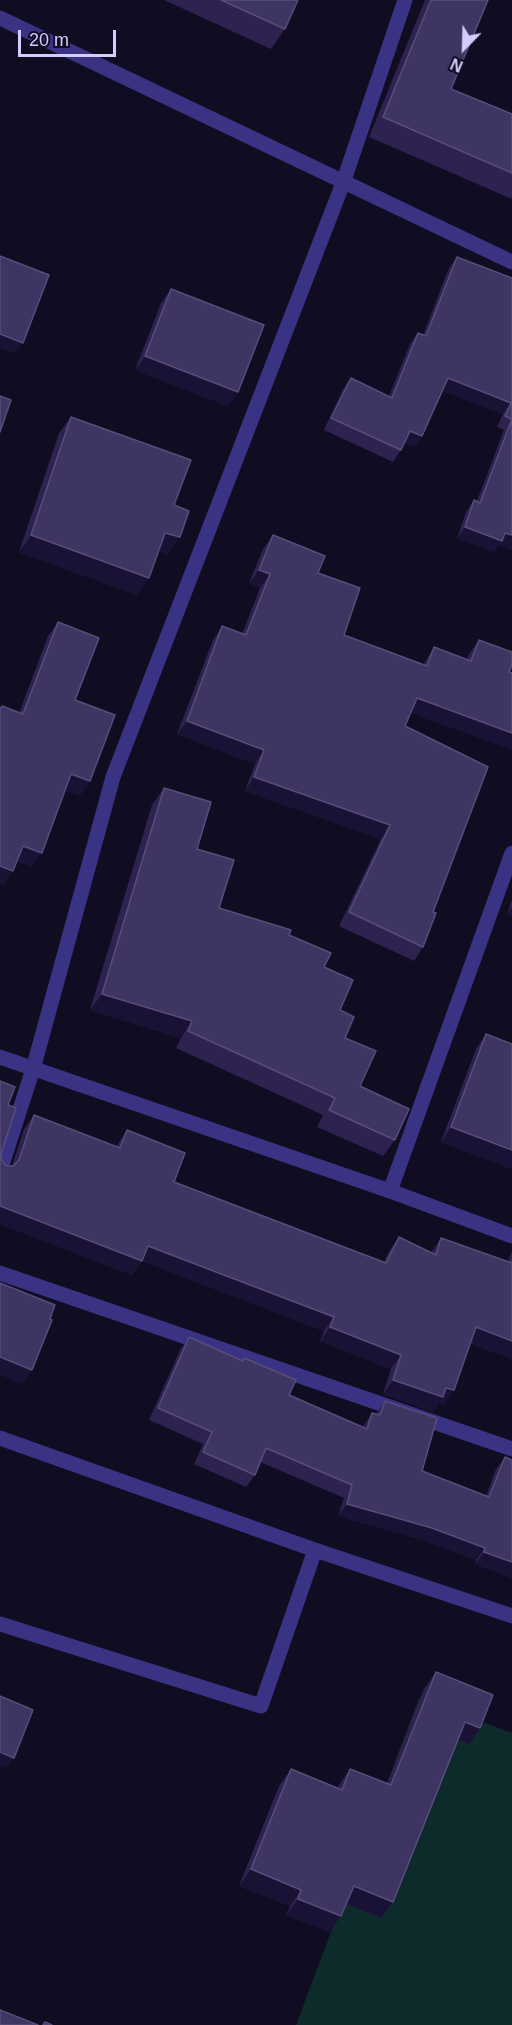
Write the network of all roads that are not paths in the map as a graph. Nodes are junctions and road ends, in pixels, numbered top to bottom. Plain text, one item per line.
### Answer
1 (405, 0) edge
2 (0, 18) edge
3 (342, 183) junction
4 (512, 262) edge
5 (512, 853) edge
6 (0, 1057) edge
7 (33, 1069) junction
8 (0, 1171) edge
9 (390, 1191) junction
10 (512, 1236) edge
11 (0, 1273) edge
12 (0, 1438) edge
13 (512, 1449) edge
14 (315, 1550) junction
15 (512, 1616) edge
16 (0, 1624) edge

1 - 3 street
2 - 3 street
3 - 4 street
3 - 7 street
5 - 9 street
6 - 7 street
7 - 8 street
7 - 9 street
9 - 10 street
11 - 13 street
12 - 14 street
14 - 15 street
14 - 16 street

